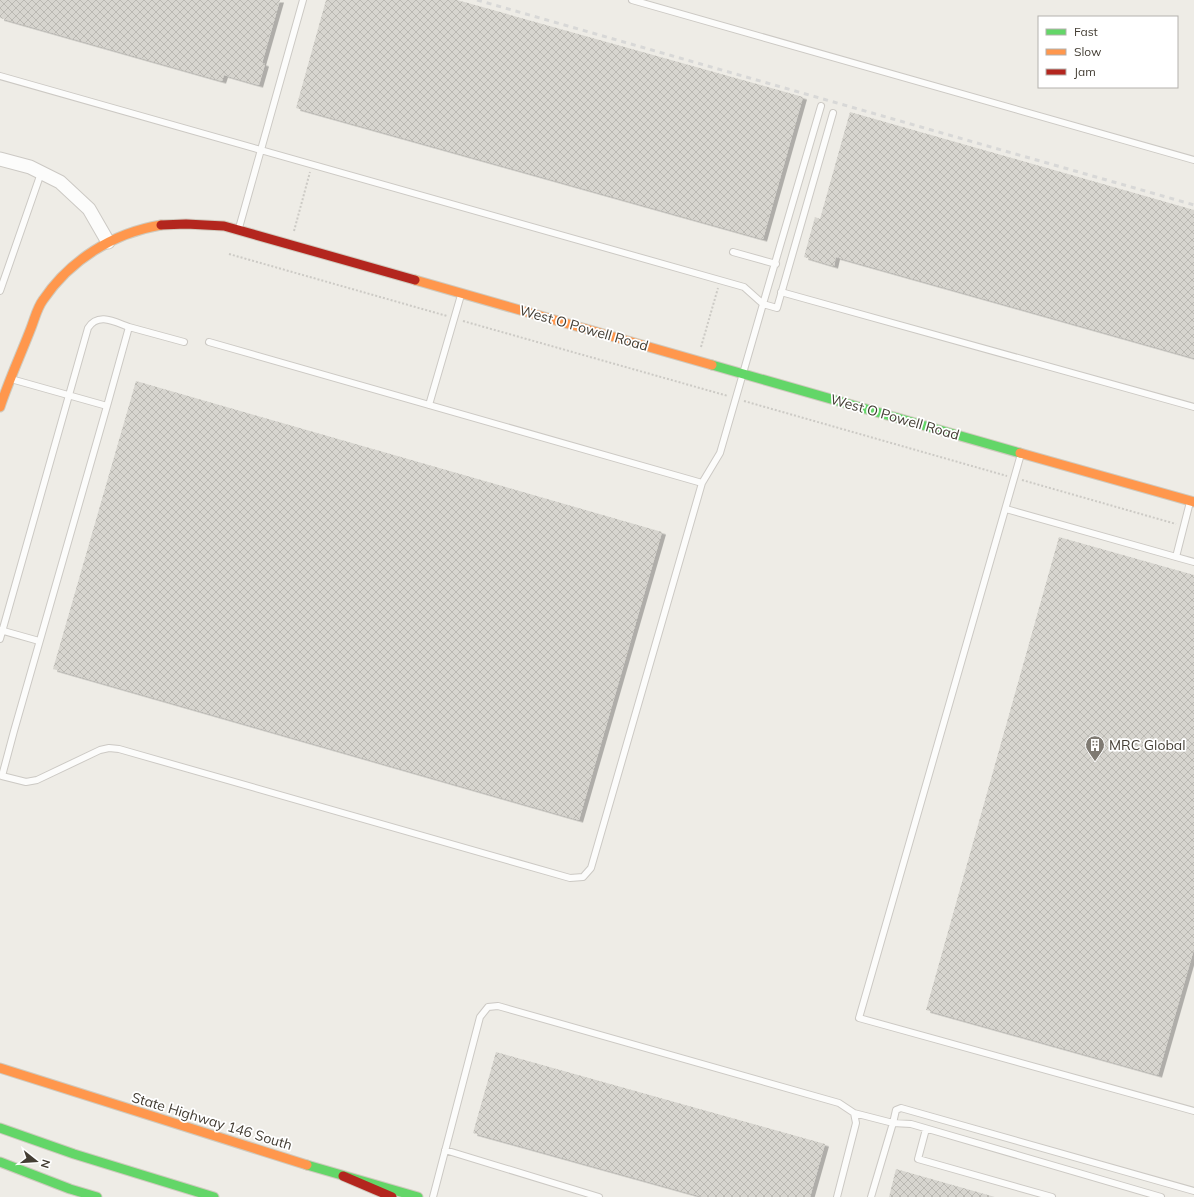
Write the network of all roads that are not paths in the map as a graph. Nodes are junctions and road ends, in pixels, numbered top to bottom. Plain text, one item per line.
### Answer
1 (302, 0) edge
2 (632, 0) edge
3 (0, 76) edge
4 (821, 106) dead end
5 (833, 113) dead end
6 (260, 151) junction
7 (0, 159) edge
8 (1194, 160) edge
9 (41, 173) junction
10 (238, 230) junction
11 (108, 242) junction
12 (733, 252) dead end
13 (776, 264) junction
14 (0, 291) edge
15 (781, 292) junction
16 (462, 294) junction
17 (764, 304) junction
18 (129, 327) junction
19 (184, 342) dead end
20 (209, 342) dead end
21 (743, 374) junction
22 (10, 379) junction
23 (69, 395) junction
24 (429, 405) junction
25 (107, 406) junction
26 (0, 407) edge
27 (1194, 407) edge
28 (1021, 453) junction
29 (702, 483) junction
30 (1192, 501) edge
31 (1006, 509) junction
32 (1176, 557) junction
33 (1194, 562) edge
34 (1, 630) edge
35 (0, 639) edge
36 (39, 641) junction
37 (1, 776) edge
38 (0, 1068) edge
39 (1194, 1111) edge
40 (854, 1113) junction
41 (893, 1123) junction
42 (0, 1128) edge
43 (926, 1129) junction
44 (445, 1150) junction
45 (0, 1162) edge
46 (343, 1176) junction
47 (1194, 1191) edge
48 (97, 1197) edge
49 (214, 1197) edge
50 (392, 1197) edge
51 (418, 1197) edge
52 (432, 1197) edge
53 (599, 1197) edge
54 (837, 1197) edge
55 (871, 1197) edge
56 (1052, 1197) edge
57 (1160, 1197) edge

1 - 6 lane
2 - 8 lane
3 - 6 lane
4 - 13 lane
5 - 15 lane
6 - 10 lane
6 - 17 lane
7 - 9 street
9 - 11 street
9 - 14 lane
10 - 11 main road, West O Powell Road
10 - 16 main road, West O Powell Road
11 - 22 main road, West O Powell Road
12 - 13 lane
13 - 17 lane
15 - 17 lane
15 - 27 lane
16 - 21 main road, West O Powell Road
16 - 24 lane
17 - 21 lane
18 - 19 lane
18 - 23 lane
18 - 25 lane
20 - 24 lane
21 - 28 main road, West O Powell Road
21 - 29 lane
22 - 23 lane
22 - 26 main road, West O Powell Road
23 - 25 lane
23 - 34 lane
24 - 29 lane
25 - 36 lane
28 - 30 main road, West O Powell Road
28 - 31 lane
29 - 37 lane
30 - 32 lane
31 - 32 lane
31 - 39 lane
32 - 33 lane
34 - 35 lane
34 - 36 lane
36 - 37 lane
38 - 46 main road, State Highway 146 South
40 - 41 lane
40 - 44 lane
40 - 54 lane
41 - 43 lane
41 - 47 lane
41 - 55 lane
42 - 49 main road
43 - 56 lane
43 - 57 lane
44 - 52 lane
44 - 53 lane
45 - 48 main road
46 - 50 main road
46 - 51 main road, State Highway 146 South

